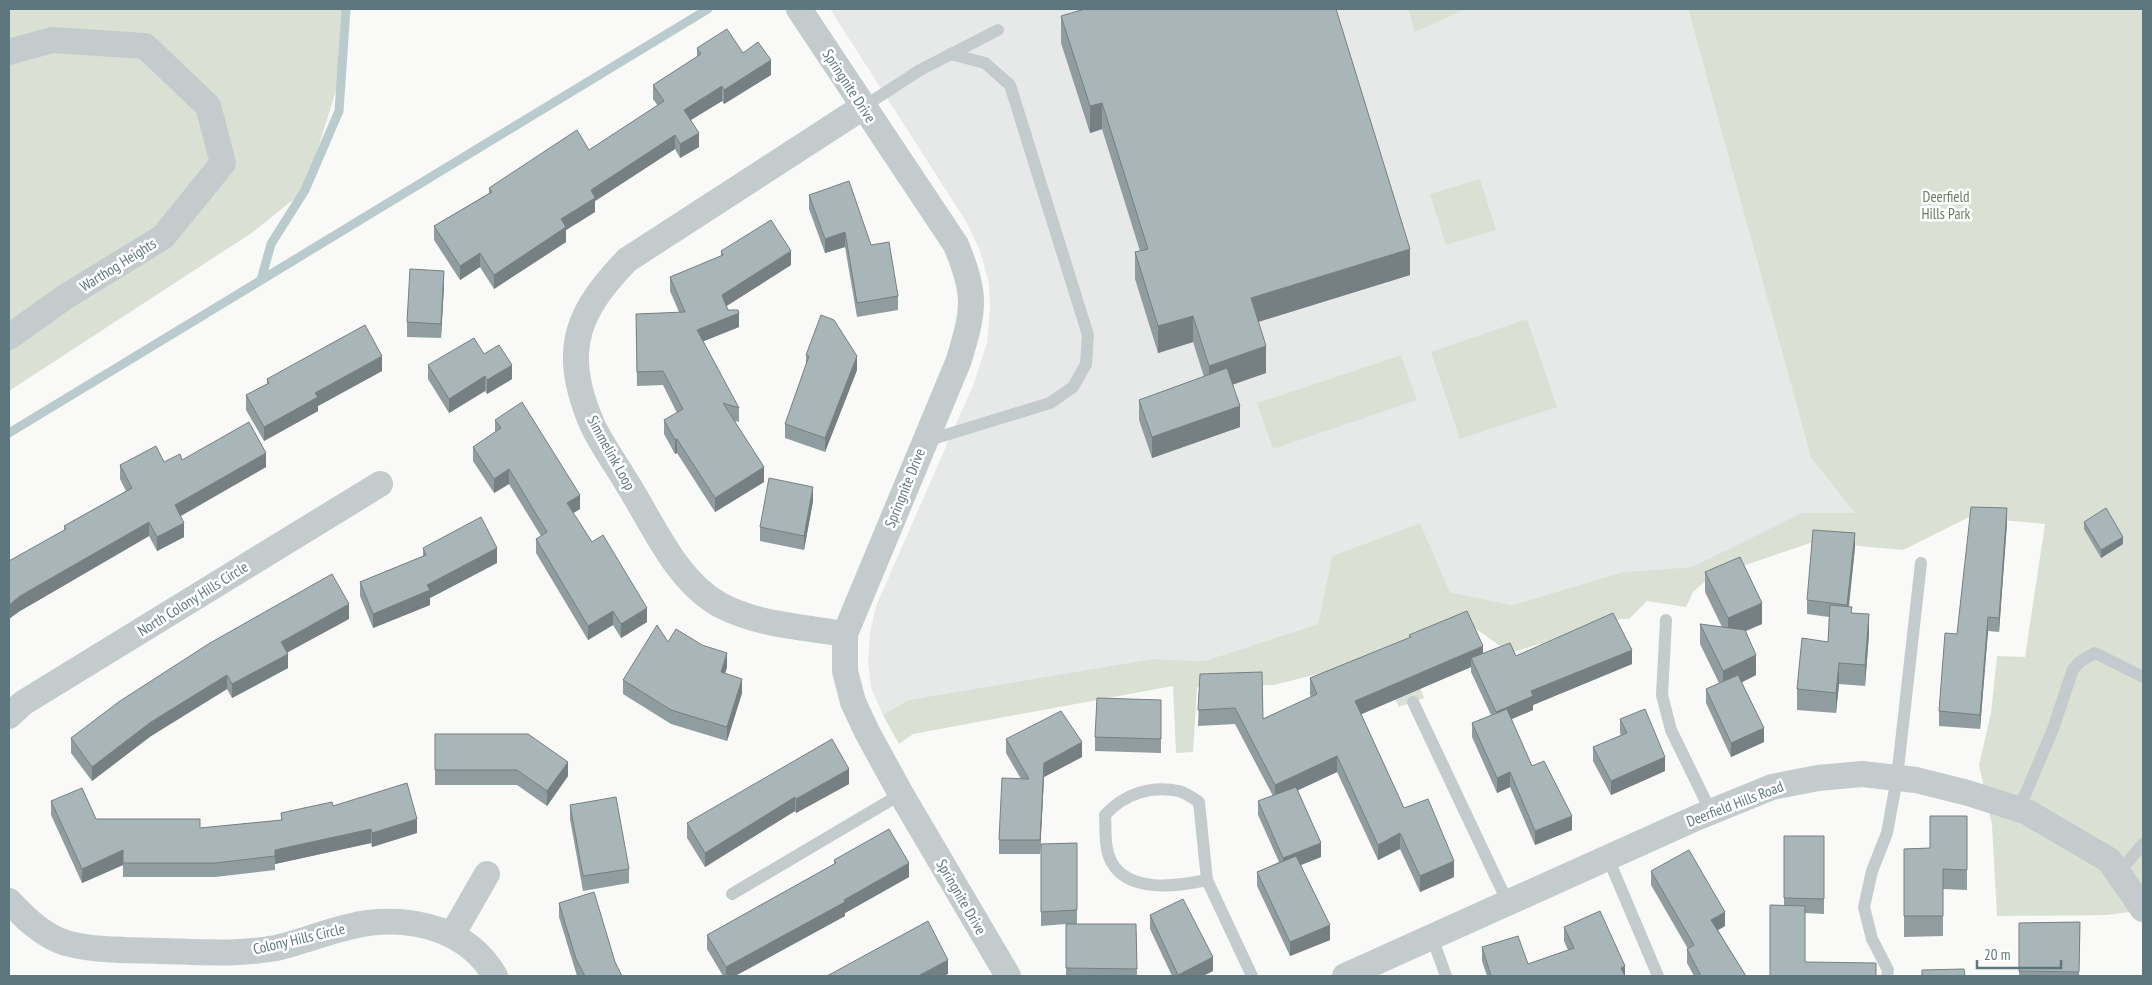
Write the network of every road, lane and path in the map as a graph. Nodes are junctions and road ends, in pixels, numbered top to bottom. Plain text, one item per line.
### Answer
1 (799, 9) edge
2 (998, 30) dead end
3 (9, 52) edge
4 (950, 54) junction
5 (863, 107) junction
6 (9, 337) edge
7 (924, 441) junction
8 (380, 484) dead end
9 (1921, 563) dead end
10 (1666, 620) dead end
11 (845, 634) junction
12 (2143, 677) edge
13 (1413, 702) dead end
14 (9, 716) edge
15 (1897, 778) junction
16 (901, 794) junction
17 (2020, 809) junction
18 (1711, 812) junction
19 (2143, 844) edge
20 (1608, 858) junction
21 (2118, 873) junction
22 (487, 874) dead end
23 (1207, 880) junction
24 (732, 894) dead end
25 (9, 901) edge
26 (1508, 903) junction
27 (2143, 909) edge
28 (452, 935) junction
29 (1432, 937) junction
30 (495, 976) edge
31 (1008, 976) edge
32 (1252, 976) edge
33 (1346, 976) edge
34 (1446, 976) edge
35 (1658, 976) edge
36 (1887, 976) edge

1 - 5 street, Springnite Drive
2 - 4 lane
3 - 6 street, Warthog Heights
4 - 5 lane
4 - 7 lane
5 - 7 street, Springnite Drive
5 - 11 street, Simmelink Loop
7 - 11 street, Springnite Drive
8 - 14 street, North Colony Hills Circle
9 - 15 lane
10 - 18 lane
11 - 16 street, Springnite Drive
12 - 17 lane
13 - 26 lane
15 - 17 street, Deerfield Hills Road
15 - 18 street, Deerfield Hills Road
15 - 36 lane
16 - 24 lane
16 - 31 street, Springnite Drive
17 - 21 street, Deerfield Hills Road
18 - 20 street, Deerfield Hills Road
19 - 21 lane
20 - 26 street, Deerfield Hills Road
20 - 35 lane
21 - 27 street, Deerfield Hills Road
22 - 28 street
23 - 23 lane
23 - 32 lane
25 - 28 street, Colony Hills Circle
26 - 29 street, Deerfield Hills Road
28 - 30 street, Colony Hills Circle
29 - 33 street, Deerfield Hills Road
29 - 34 lane

